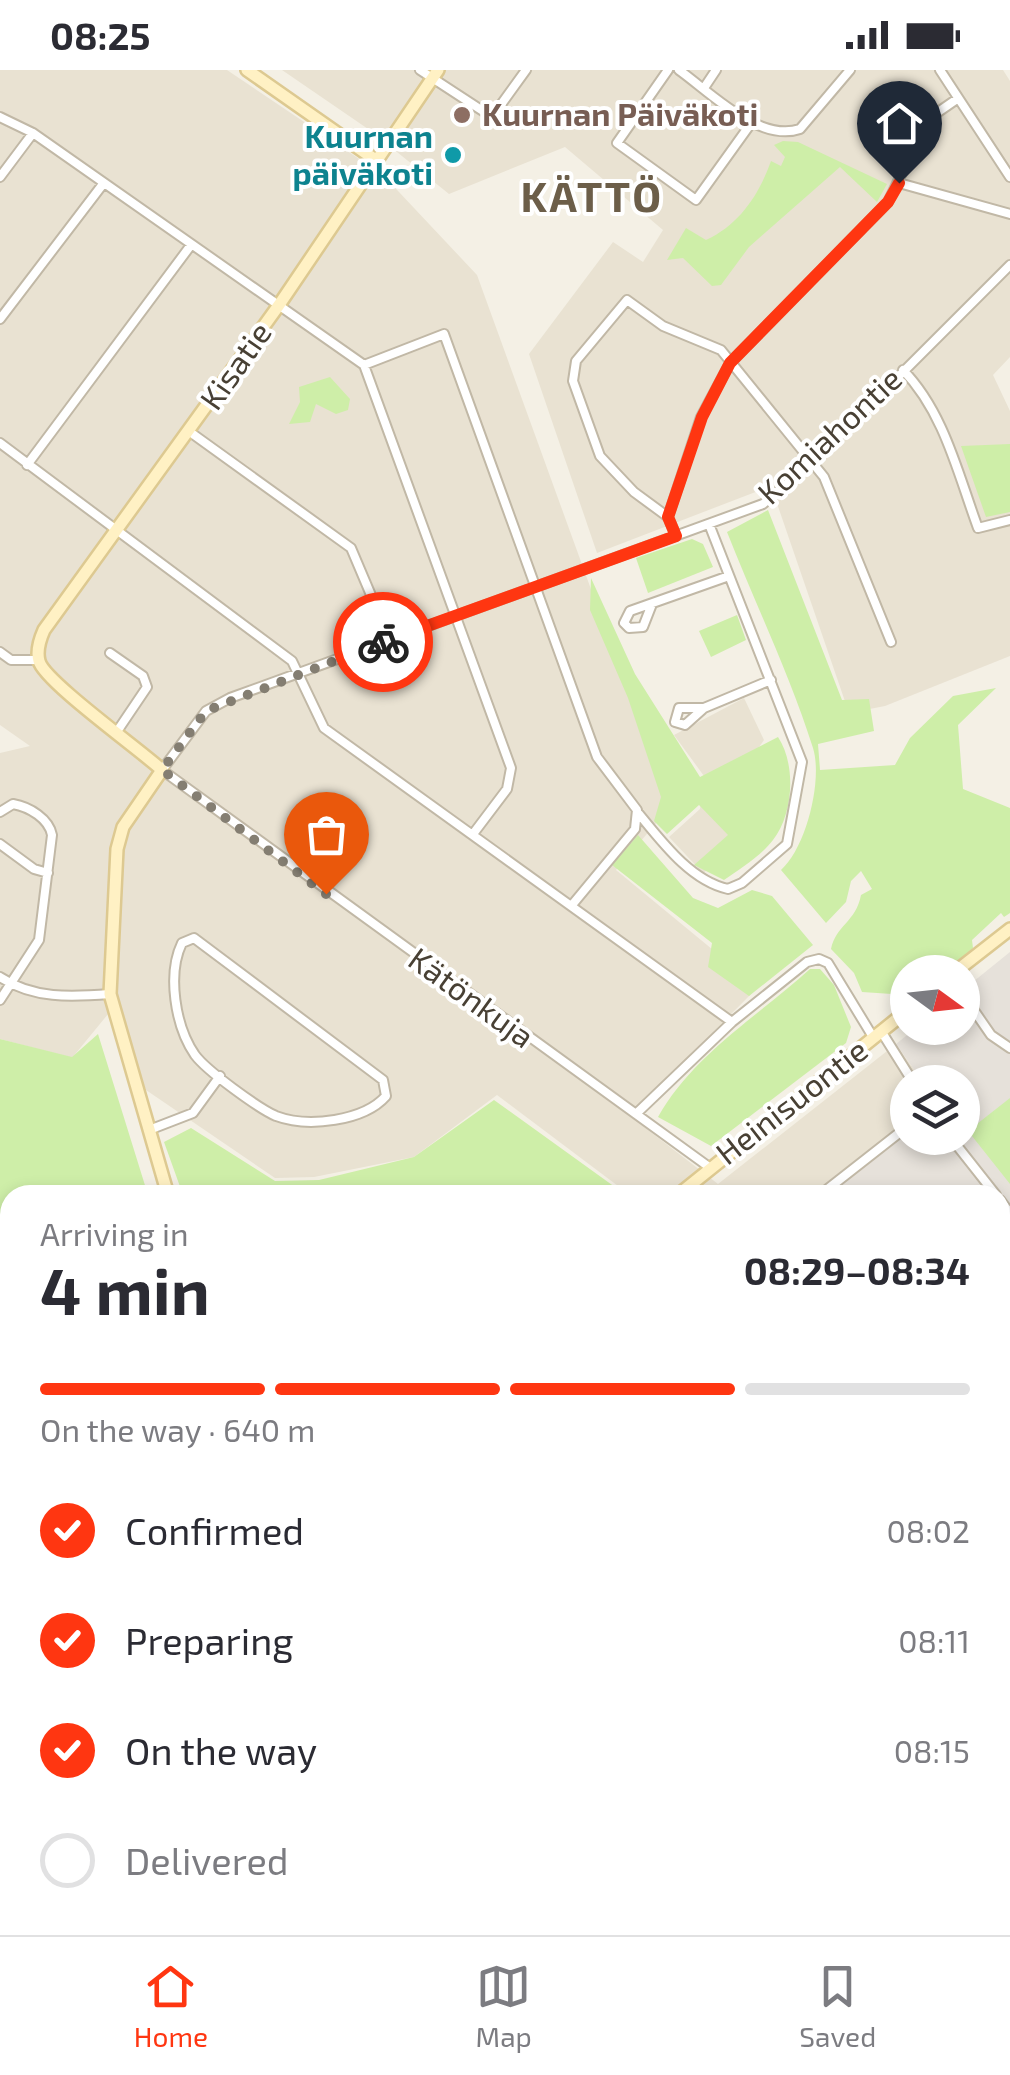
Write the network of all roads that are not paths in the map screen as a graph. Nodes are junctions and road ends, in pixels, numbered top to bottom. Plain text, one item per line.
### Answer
1 (247, 70) edge
2 (420, 70) edge
3 (526, 70) edge
4 (668, 70) edge
5 (680, 70) edge
6 (716, 70) edge
7 (850, 70) edge
8 (940, 70) edge
9 (435, 74) edge
10 (704, 88) junction
11 (958, 98) junction
12 (0, 117) edge
13 (752, 122) junction
14 (33, 133) junction
15 (378, 161) junction
16 (0, 177) edge
17 (1010, 177) edge
18 (899, 183) junction
19 (103, 184) junction
20 (1010, 214) edge
21 (191, 245) junction
22 (1010, 264) edge
23 (280, 305) junction
24 (0, 320) edge
25 (730, 363) junction
26 (364, 365) junction
27 (903, 370) junction
28 (190, 432) junction
29 (0, 443) edge
30 (813, 462) junction
31 (27, 464) junction
32 (668, 517) junction
33 (1010, 520) edge
34 (709, 524) junction
35 (116, 531) junction
36 (676, 536) junction
37 (729, 576) junction
38 (537, 588) junction
39 (652, 604) dead end
40 (456, 617) junction
41 (390, 640) junction
42 (891, 642) dead end
43 (0, 652) edge
44 (110, 654) dead end
45 (38, 660) junction
46 (300, 674) junction
47 (771, 680) junction
48 (704, 708) dead end
49 (118, 730) junction
50 (162, 770) junction
51 (636, 810) junction
52 (0, 812) edge
53 (473, 834) junction
54 (0, 844) edge
55 (48, 873) junction
56 (572, 905) junction
57 (1010, 929) edge
58 (977, 955) edge
59 (0, 976) edge
60 (12, 984) junction
61 (110, 994) junction
62 (0, 1000) edge
63 (980, 1019) edge
64 (732, 1022) junction
65 (890, 1024) edge
66 (877, 1034) junction
67 (1010, 1048) edge
68 (900, 1065) edge
69 (220, 1076) junction
70 (638, 1112) junction
71 (149, 1130) junction
72 (890, 1140) edge
73 (964, 1155) edge
74 (710, 1167) junction
75 (165, 1185) edge
76 (689, 1185) edge
77 (833, 1185) edge
78 (988, 1185) edge

1 - 15 street
2 - 9 street
3 - 9 street
4 - 13 street
5 - 10 street
6 - 10 street
7 - 13 street
8 - 11 street
9 - 15 street, Kisatie
10 - 13 street
11 - 17 street
11 - 18 street
12 - 14 street
14 - 16 street
14 - 19 street
15 - 23 street, Kisatie
18 - 20 street
18 - 25 street
19 - 21 street
19 - 24 street
21 - 23 street
21 - 31 street
22 - 27 street, Komiahontie
23 - 26 street
23 - 28 street, Kisatie
25 - 30 street
25 - 32 street
25 - 32 street
26 - 38 street
26 - 40 street
27 - 30 street, Komiahontie
27 - 33 street
28 - 35 street, Kisatie
28 - 41 street
29 - 31 street
30 - 34 street, Komiahontie
30 - 42 street
31 - 35 street
32 - 36 street
34 - 36 street, Komiahontie
34 - 37 street
35 - 45 street, Kisatie
35 - 46 street
36 - 38 street, Komiahontie
37 - 39 street
37 - 47 street
38 - 40 street, Komiahontie
38 - 51 street
40 - 41 street, Komiahontie
40 - 53 street
41 - 46 street, Komiahontie
43 - 45 street
44 - 49 street
45 - 49 street, Kätönkuja
46 - 50 street, Komiahontie
46 - 53 street
47 - 48 street
47 - 51 street
49 - 50 street, Kätönkuja
50 - 61 street, Komiahontie
50 - 70 street, Kätönkuja
51 - 56 street
52 - 55 street
53 - 56 street
54 - 55 street
55 - 60 street
56 - 64 street
57 - 58 street
59 - 60 street
60 - 61 street
60 - 62 street
61 - 71 street, Komiahontie
63 - 67 street
64 - 66 street
64 - 70 street
65 - 66 street, Heinisuontie
66 - 68 street
66 - 74 street, Heinisuontie
69 - 69 street
69 - 71 street
70 - 74 street, Kätönkuja
71 - 75 street, Komiahontie
72 - 77 street
73 - 78 street
74 - 76 street, Heinisuontie

